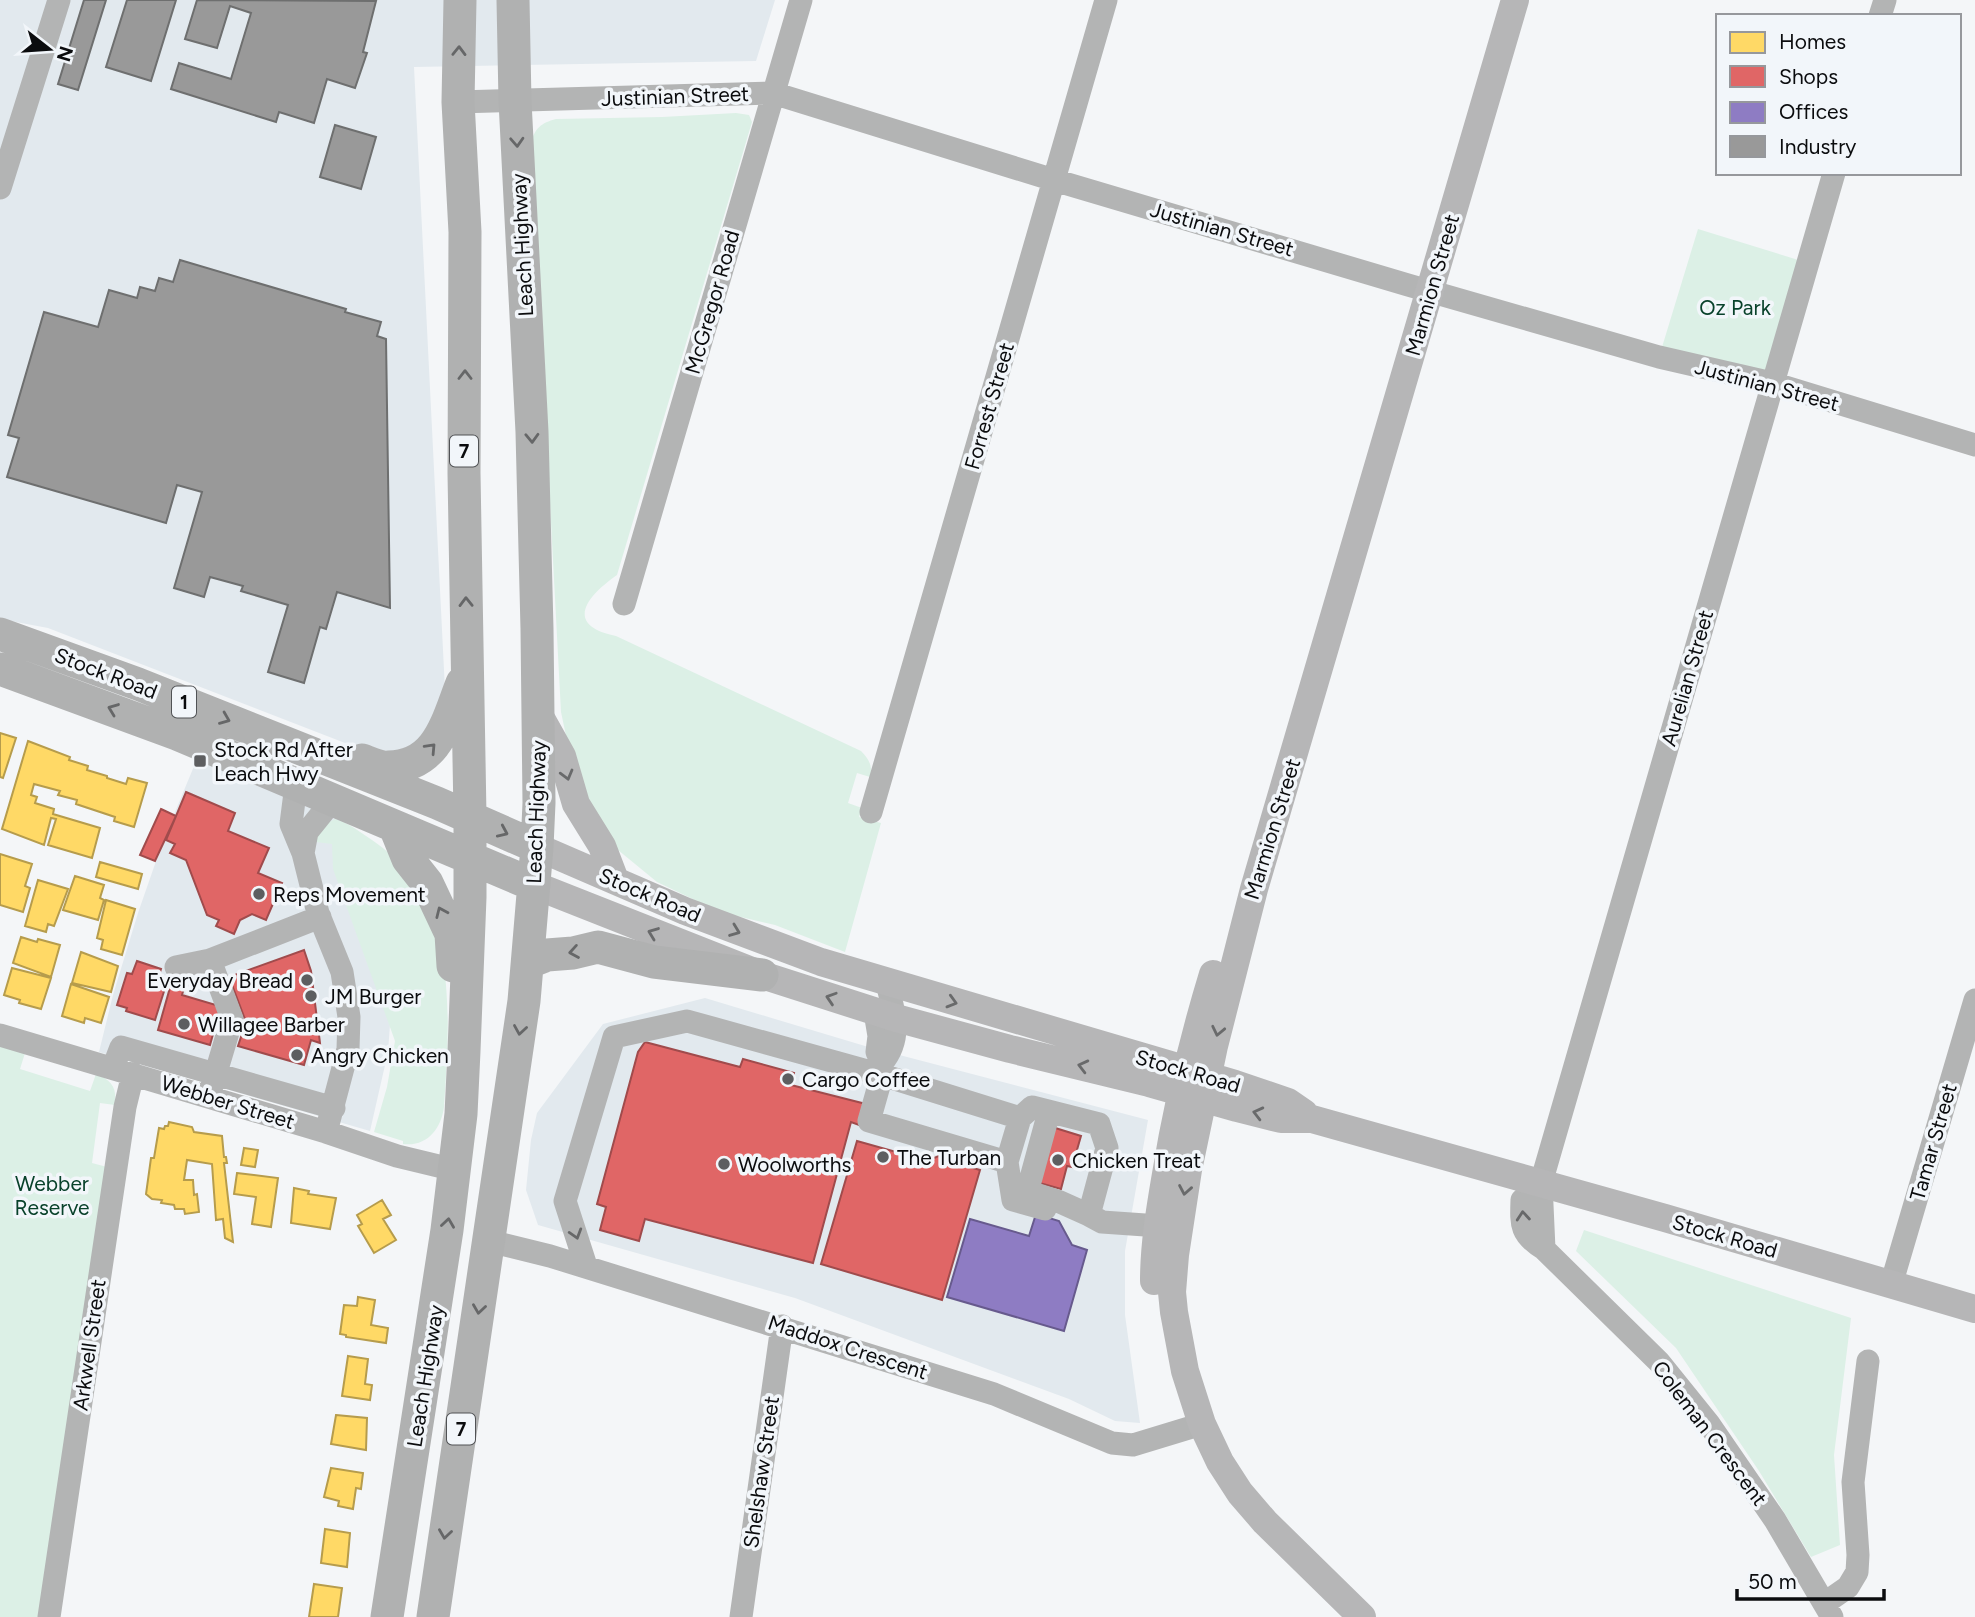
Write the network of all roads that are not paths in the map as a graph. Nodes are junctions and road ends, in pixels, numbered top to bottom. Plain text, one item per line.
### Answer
1 (59, 0) edge
2 (460, 0) edge
3 (513, 0) edge
4 (801, 0) edge
5 (1106, 0) edge
6 (1499, 0) edge
7 (1515, 0) edge
8 (772, 93) junction
9 (515, 101) junction
10 (458, 102) junction
11 (1833, 175) edge
12 (1054, 180) junction
13 (0, 188) edge
14 (1422, 289) junction
15 (1772, 383) junction
16 (1975, 445) edge
17 (624, 604) dead end
18 (0, 634) edge
19 (0, 669) edge
20 (467, 670) junction
21 (538, 713) junction
22 (298, 748) junction
23 (296, 785) junction
24 (332, 800) junction
25 (871, 812) dead end
26 (470, 816) junction
27 (395, 827) junction
28 (537, 847) junction
29 (303, 853) junction
30 (470, 858) junction
31 (615, 880) junction
32 (534, 885) junction
33 (320, 917) junction
34 (210, 960) junction
35 (529, 962) junction
36 (176, 967) dead end
37 (762, 975) junction
38 (887, 983) junction
39 (1975, 1000) edge
40 (885, 1015) junction
41 (0, 1035) edge
42 (464, 1051) junction
43 (882, 1069) junction
44 (123, 1071) junction
45 (213, 1085) junction
46 (1195, 1085) junction
47 (334, 1108) junction
48 (1049, 1112) junction
49 (1020, 1118) junction
50 (326, 1132) junction
51 (1007, 1162) junction
52 (456, 1170) junction
53 (1541, 1184) junction
54 (1088, 1215) junction
55 (1168, 1226) junction
56 (489, 1241) junction
57 (586, 1266) junction
58 (1891, 1285) junction
59 (1975, 1310) edge
60 (782, 1326) junction
61 (1868, 1362) dead end
62 (1194, 1427) junction
63 (1829, 1610) edge
64 (49, 1617) edge
65 (387, 1617) edge
66 (433, 1617) edge
67 (741, 1617) edge
68 (1340, 1617) edge
69 (1362, 1617) edge

1 - 13 street
10 -> 2 highway, Leach Highway / 7
3 - 9 highway, Leach Highway / 7
4 - 8 street, McGregor Road
5 - 12 street, Forrest Street
6 - 14 main road, Marmion Street
7 - 14 main road, Marmion Street
8 - 9 street, Justinian Street
8 - 12 street, Justinian Street
8 - 17 street, McGregor Road
9 - 10 street, Justinian Street
9 -> 21 highway, Leach Highway / 7
20 -> 10 highway, Leach Highway / 7
11 - 15 street, Aurelian Street
12 - 14 street, Justinian Street
12 - 25 street, Forrest Street
14 - 15 street, Justinian Street
14 - 46 main road, Marmion Street
15 - 16 street, Justinian Street
15 - 53 street, Aurelian Street
18 -> 22 highway, Stock Road / 1
23 -> 19 highway, Stock Road / 1
22 -> 20 highway
20 - 26 highway, Leach Highway / 7
21 - 28 highway, Leach Highway / 7
21 -> 31 main road
22 - 26 highway, Stock Road / 1
23 - 24 highway, Stock Road / 1
23 - 29 street
24 - 27 highway, Stock Road / 1
24 - 29 street
26 -> 28 highway, Stock Road / 1
26 - 30 highway, Leach Highway / 7
27 - 30 highway, Stock Road / 1
42 -> 27 highway
28 - 31 main road, Stock Road
28 - 32 highway, Leach Highway / 7
29 - 33 street
30 - 32 highway, Stock Road / 1
30 - 42 highway, Leach Highway / 7
31 -> 38 main road, Stock Road
32 - 35 highway, Leach Highway / 7
37 -> 32 main road, Stock Road
33 - 34 street
33 - 47 street
34 - 36 street
34 - 45 street
37 -> 35 highway
35 -> 56 highway, Leach Highway / 7
40 -> 37 main road, Stock Road
38 - 40 street
38 -> 46 main road, Stock Road
39 - 58 street, Tamar Street
40 - 43 street
46 -> 40 main road, Stock Road
41 - 44 street, Webber Street
42 - 52 highway, Leach Highway / 7
43 - 49 street
43 - 51 street
43 -> 57 street
44 - 45 street, Webber Street
44 - 64 street, Arkwell Street
45 - 47 street
45 - 50 street, Webber Street
46 - 53 main road, Stock Road
46 - 55 main road, Marmion Street
47 - 50 street
48 - 49 street
48 - 54 street
48 - 54 street
49 - 51 street
50 - 52 street, Webber Street
51 - 54 street
65 -> 52 highway, Leach Highway / 7
53 - 58 main road, Stock Road
53 - 63 street, Coleman Crescent
54 - 55 street
55 - 62 main road, Marmion Street
56 - 57 street, Maddox Crescent
56 -> 66 highway, Leach Highway / 7
57 - 60 street, Maddox Crescent
58 - 59 main road, Stock Road
60 - 62 street, Maddox Crescent
60 - 67 street, Shelshaw Street
61 - 63 street, Coleman Crescent
62 - 68 main road, Marmion Street
62 - 69 main road, Marmion Street

